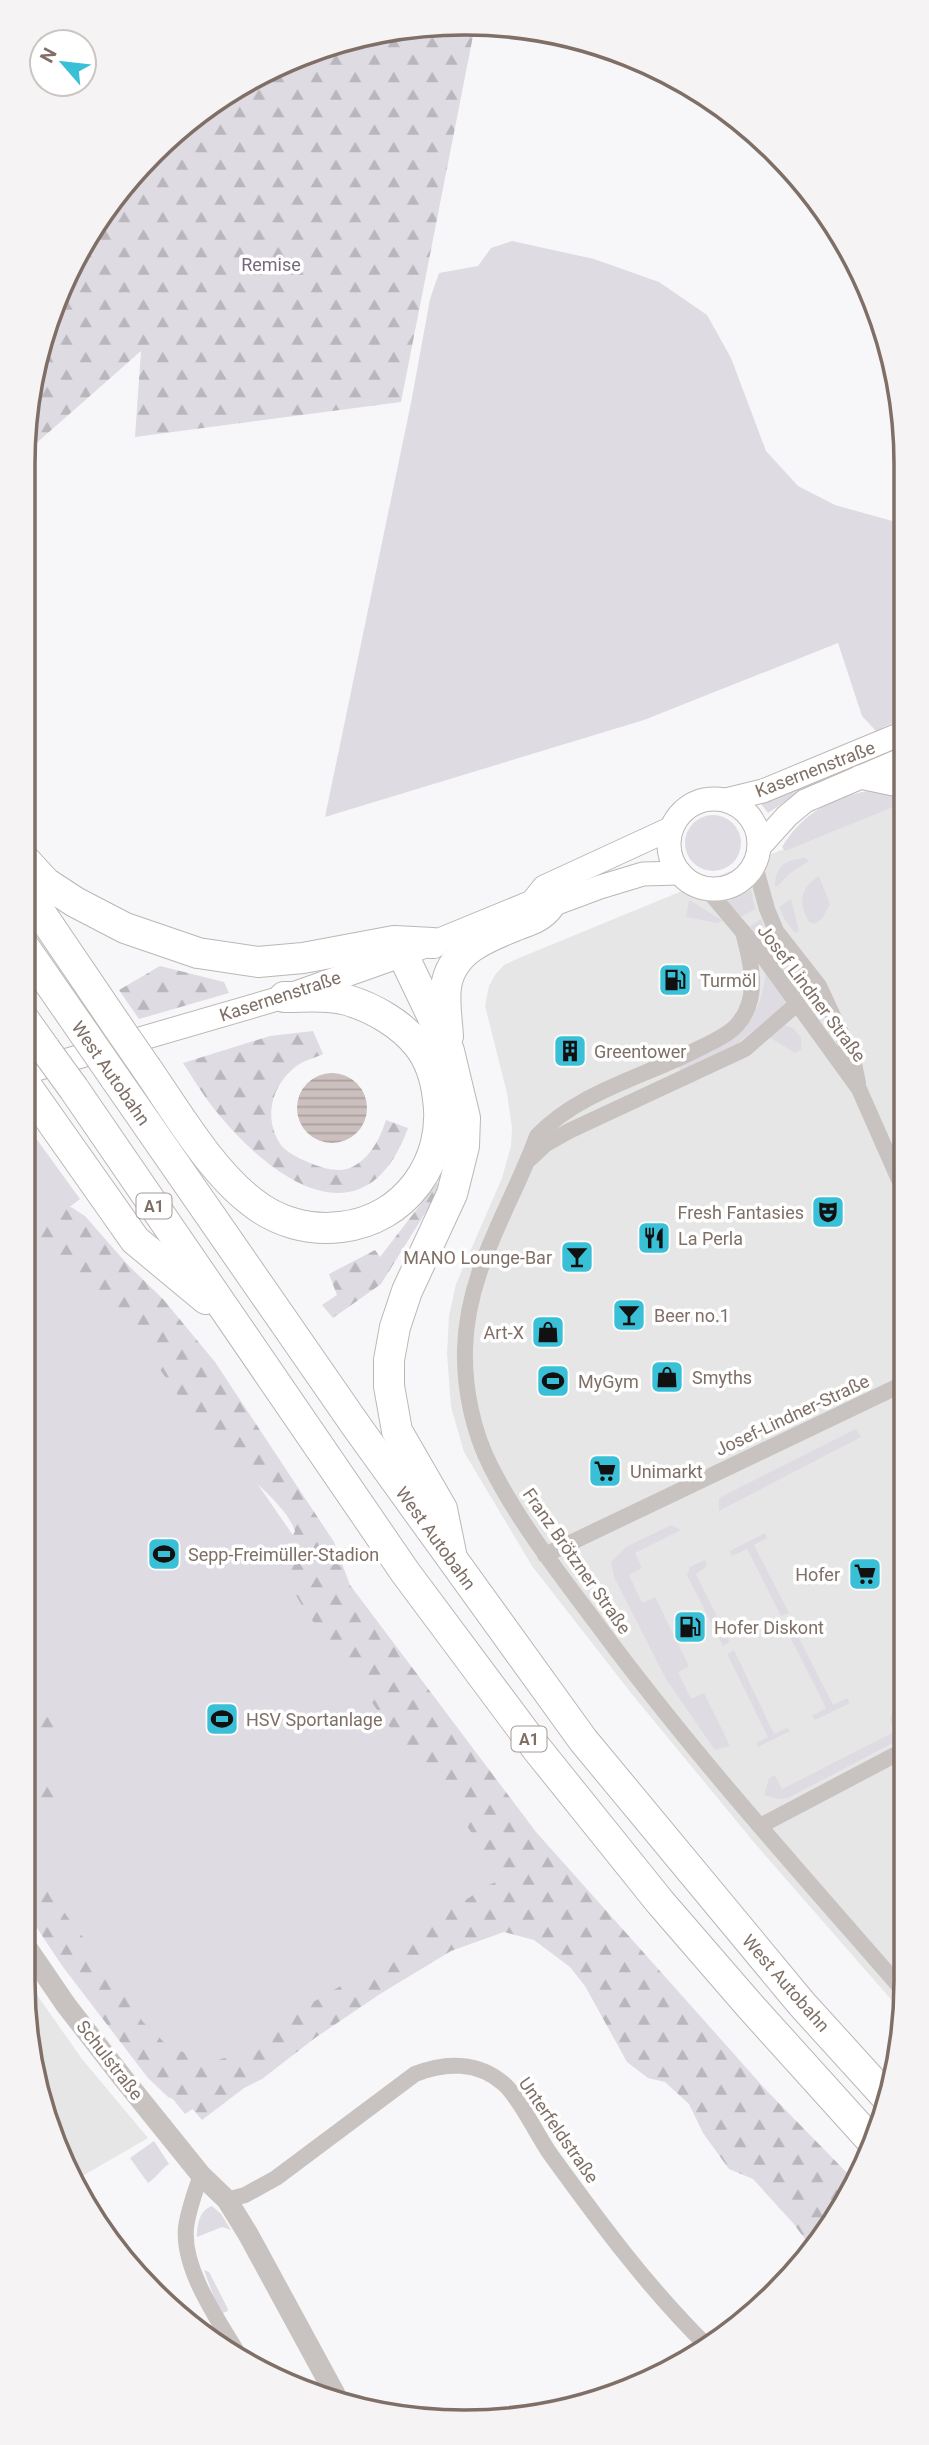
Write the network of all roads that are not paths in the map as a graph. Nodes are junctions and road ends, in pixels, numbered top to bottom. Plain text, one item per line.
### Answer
1 (894, 737) edge
2 (894, 763) edge
3 (860, 777) junction
4 (894, 784) edge
5 (726, 800) junction
6 (672, 828) junction
7 (757, 855) junction
8 (35, 871) edge
9 (680, 873) junction
10 (706, 888) junction
11 (541, 904) junction
12 (35, 905) edge
13 (743, 932) junction
14 (433, 943) junction
15 (403, 955) junction
16 (35, 962) edge
17 (800, 963) junction
18 (284, 997) junction
19 (798, 1003) junction
20 (35, 1035) edge
21 (449, 1051) junction
22 (35, 1082) edge
23 (859, 1089) junction
24 (35, 1096) edge
25 (528, 1161) junction
26 (894, 1168) edge
27 (234, 1322) junction
28 (894, 1388) edge
29 (545, 1555) junction
30 (454, 1563) junction
31 (894, 1755) edge
32 (760, 1826) junction
33 (35, 1959) edge
34 (894, 1980) edge
35 (880, 2090) edge
36 (865, 2134) edge
37 (201, 2175) junction
38 (228, 2200) junction
39 (700, 2339) edge
40 (231, 2341) edge
41 (332, 2389) edge

1 - 5 main road, Kasernenstraße
2 - 3 main road, Kasernenstraße
3 - 4 main road
3 - 7 main road, Kasernenstraße
5 - 6 main road
5 - 7 main road
6 - 9 main road
6 - 11 main road, Kasernenstraße
7 - 10 main road
7 - 17 street, Josef Lindner Straße
8 - 14 highway
9 - 10 main road
9 - 11 main road, Kasernenstraße
10 - 13 street, Josef Lindner Straße
11 - 14 main road, Kasernenstraße
11 - 21 highway
12 - 18 highway, bridge
13 - 19 street, Josef Lindner Straße
13 - 25 street, Franz Brötzner Straße
14 - 15 main road, Kasernenstraße
15 - 18 main road, Kasernenstraße
15 - 21 highway
16 - 30 highway, West Autobahn / A1, bridge
17 - 19 street
17 - 23 street, Josef Lindner Straße
18 - 22 main road, Kasernenstraße
19 - 23 street, Josef Lindner Straße
19 - 25 street, Franz Brötzner Straße
20 - 27 highway, A1, bridge
21 - 30 highway
23 - 26 street
24 - 27 highway
25 - 29 street, Franz Brötzner Straße
27 - 36 highway, A1
28 - 29 street, Josef-Lindner-Straße
29 - 32 street, Franz Brötzner Straße
30 - 35 highway, West Autobahn / A1
31 - 32 street
32 - 34 street, Franz Brötzner Straße
33 - 37 street, Schulstraße
37 - 38 street, Schulstraße
37 - 40 street
38 - 39 street, Unterfeldstraße
38 - 41 street, Schulstraße

